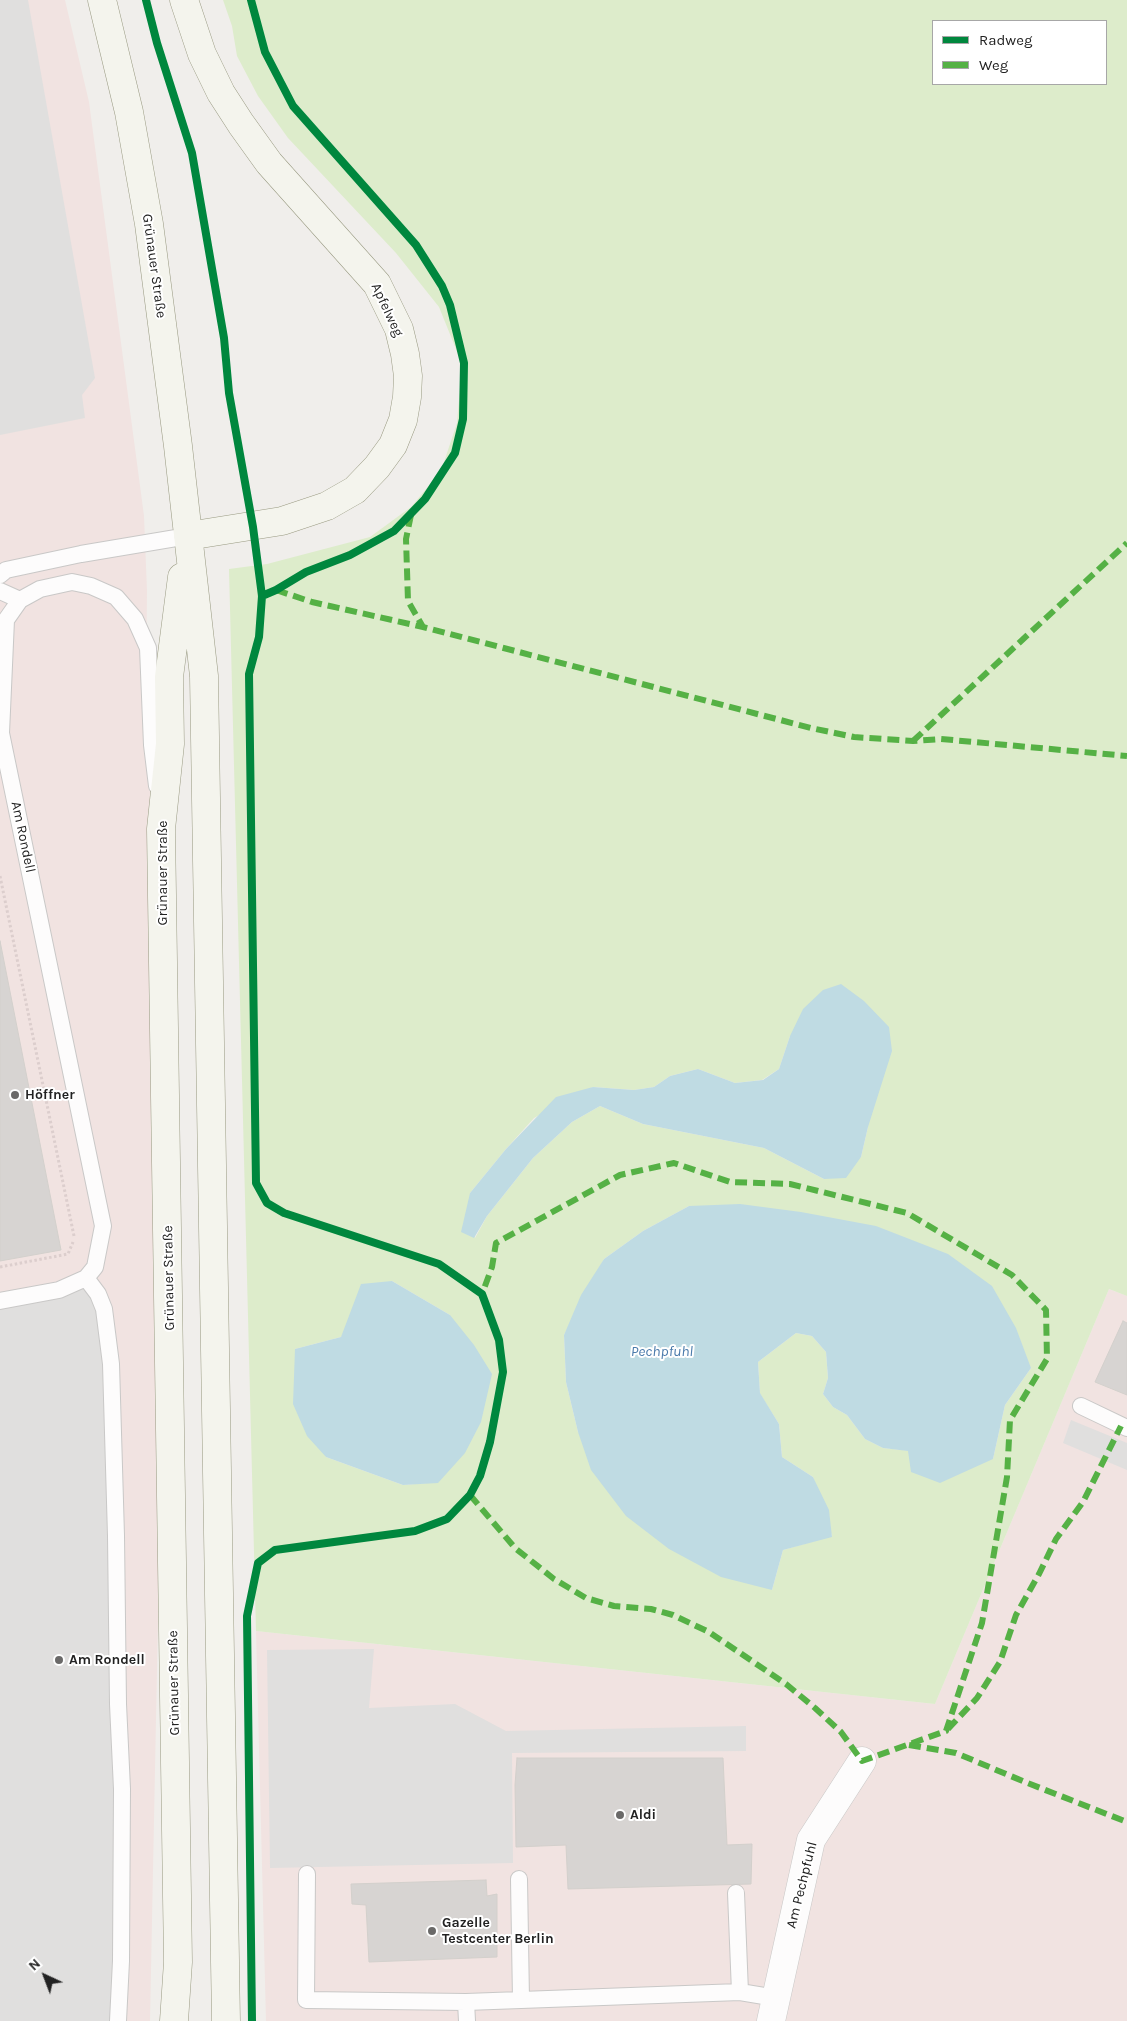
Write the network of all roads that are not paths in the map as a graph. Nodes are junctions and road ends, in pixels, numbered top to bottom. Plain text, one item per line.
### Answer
1 (102, 0) edge
2 (184, 0) edge
3 (188, 536) junction
4 (0, 575) edge
5 (0, 592) edge
6 (20, 600) junction
7 (1, 730) edge
8 (162, 829) junction
9 (90, 1272) junction
10 (0, 1302) edge
11 (1080, 1406) dead end
12 (1127, 1428) edge
13 (862, 1761) dead end
14 (307, 1874) dead end
15 (519, 1879) dead end
16 (736, 1893) dead end
17 (740, 1992) junction
18 (521, 2000) junction
19 (466, 2002) junction
20 (774, 2010) edge
21 (118, 2021) edge
22 (174, 2021) edge
23 (226, 2021) edge
24 (468, 2021) edge

1 - 3 main road, Grünauer Straße
2 - 3 main road, Apfelweg
3 - 4 lane
3 - 8 main road, Grünauer Straße
3 - 23 main road, Grünauer Straße
5 - 6 lane
6 - 7 lane, Am Rondell
6 - 8 lane, Am Rondell
7 - 9 lane, Am Rondell
8 - 22 main road, Grünauer Straße
9 - 10 lane
9 - 21 lane
11 - 12 lane
13 - 20 street, Am Pechpfuhl
14 - 19 lane
15 - 18 lane
16 - 17 lane
17 - 18 lane
17 - 20 lane
18 - 19 lane
19 - 24 lane

